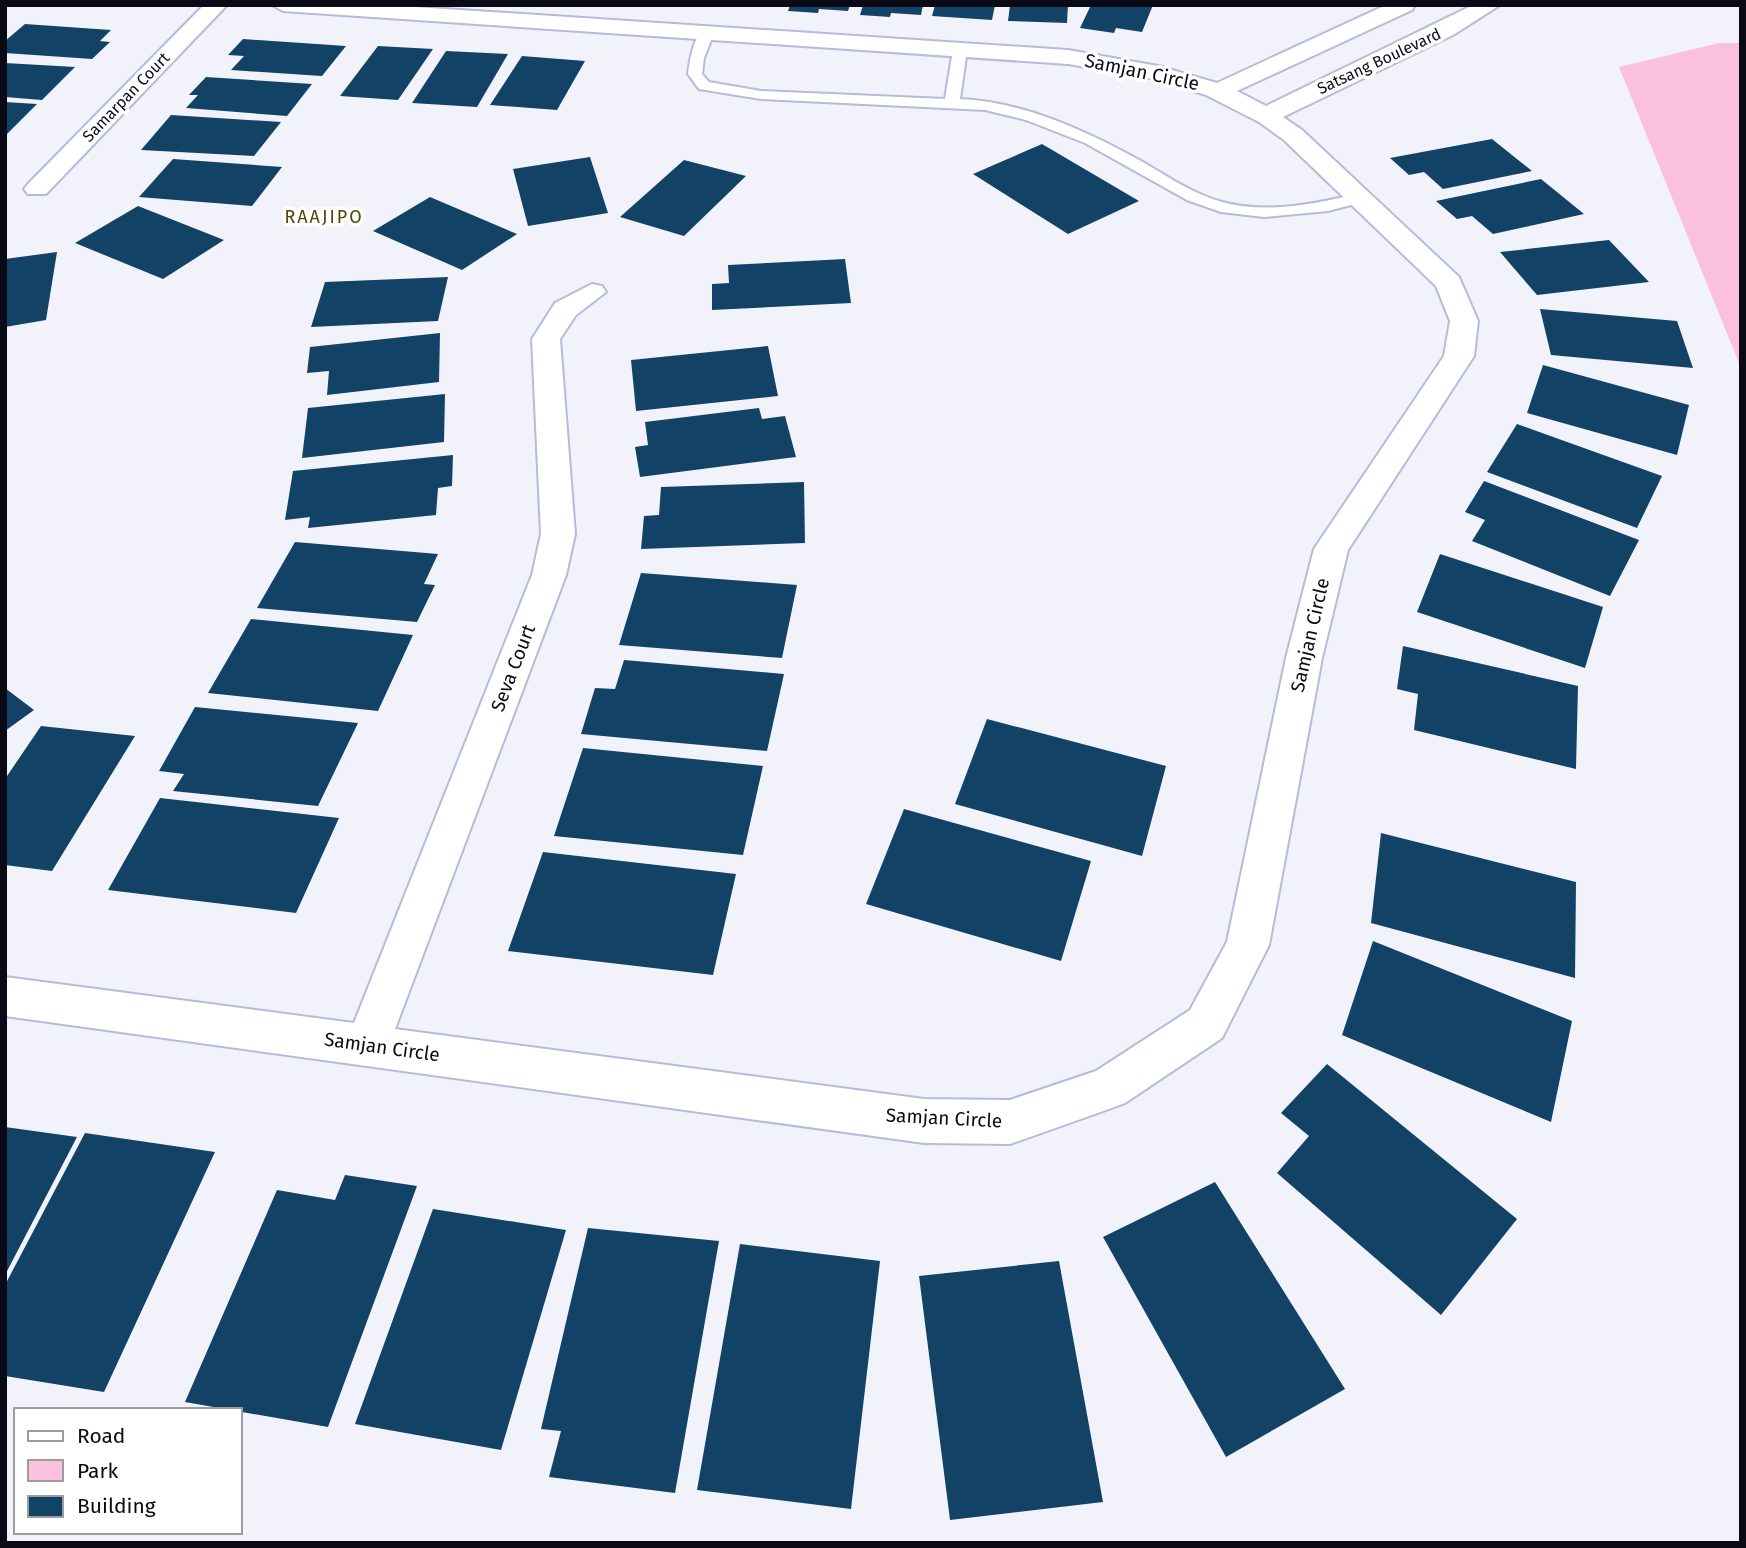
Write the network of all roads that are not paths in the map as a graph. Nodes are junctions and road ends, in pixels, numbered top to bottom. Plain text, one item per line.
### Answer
1 (216, 5) edge
2 (282, 5) edge
3 (1404, 5) edge
4 (1489, 5) edge
5 (707, 33) junction
6 (960, 50) junction
7 (1220, 90) junction
8 (952, 102) junction
9 (1267, 115) junction
10 (37, 189) dead end
11 (1360, 198) junction
12 (592, 292) dead end
13 (5, 996) edge
14 (367, 1045) junction

1 - 10 street, Samarpan Court
2 - 5 street, Samjan Circle
3 - 7 street
4 - 9 street, Satsang Boulevard
5 - 6 street, Samjan Circle
5 - 8 lane
6 - 7 street, Samjan Circle
6 - 8 lane
7 - 9 street, Samjan Circle
8 - 11 lane
9 - 11 street, Samjan Circle
11 - 14 street, Samjan Circle
12 - 14 street, Seva Court
13 - 14 street, Samjan Circle

